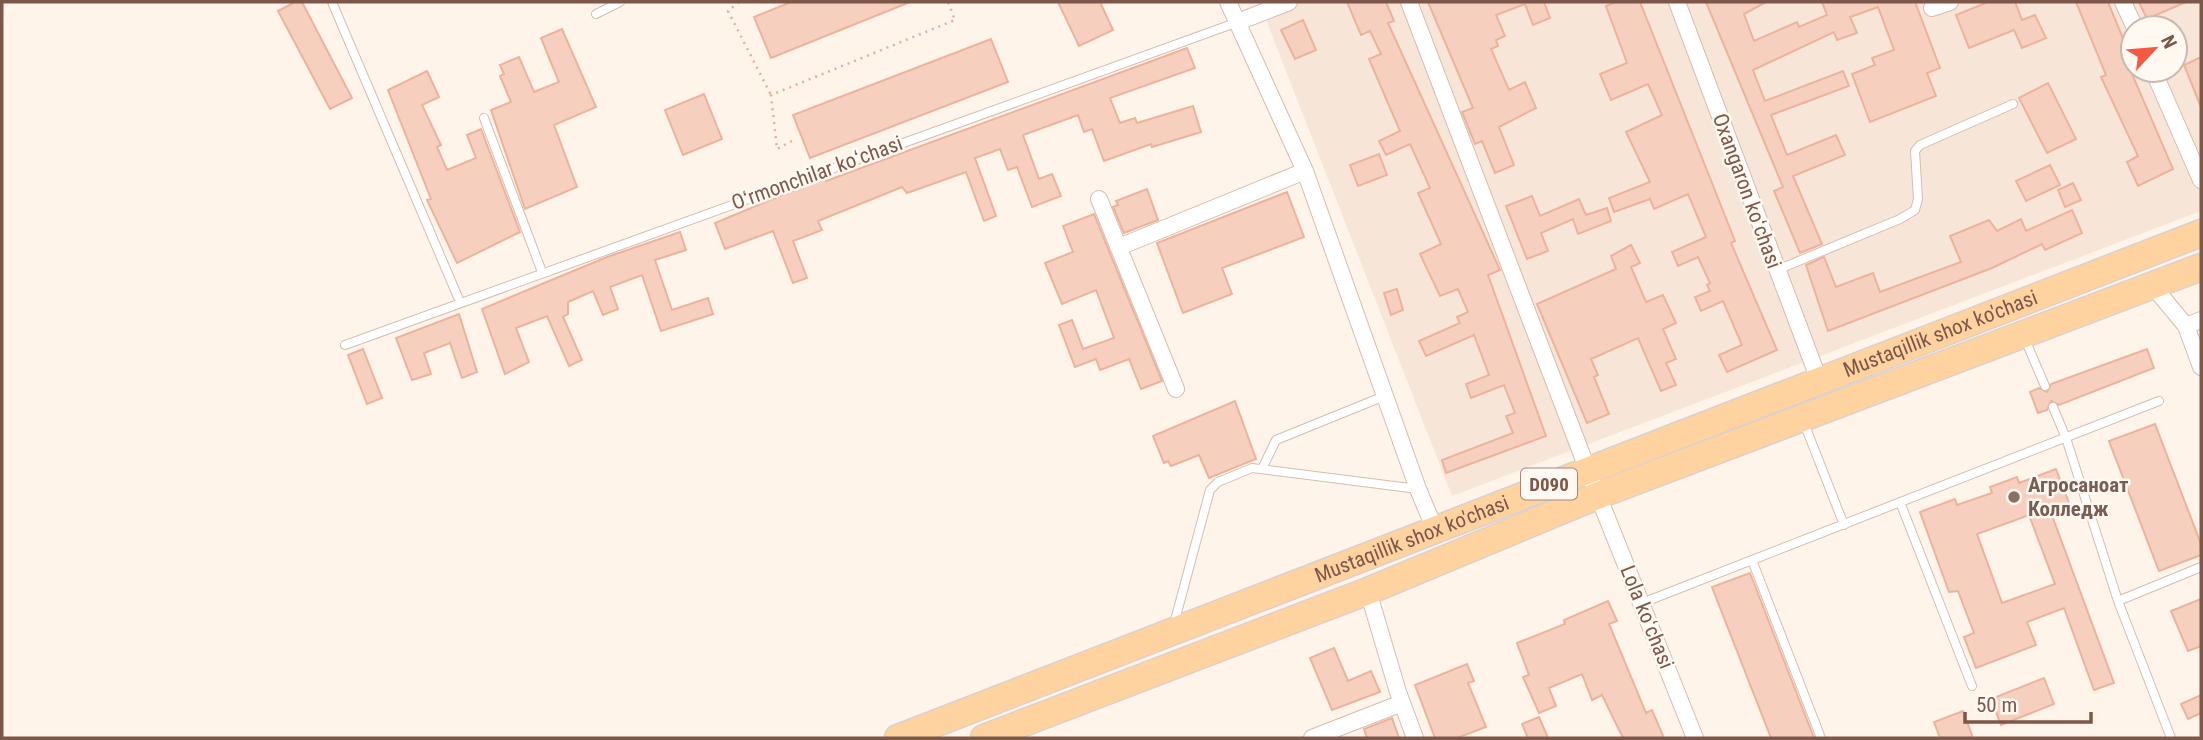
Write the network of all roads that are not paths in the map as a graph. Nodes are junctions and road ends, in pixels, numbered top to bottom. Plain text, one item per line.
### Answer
1 (332, 2) edge
2 (620, 2) edge
3 (1227, 2) edge
4 (1289, 2) edge
5 (1409, 2) edge
6 (1677, 2) edge
7 (1950, 2) edge
8 (1932, 8) dead end
9 (596, 13) dead end
10 (1238, 22) junction
11 (2159, 84) edge
12 (2013, 104) dead end
13 (484, 118) dead end
14 (1305, 171) junction
15 (2201, 180) edge
16 (1100, 199) dead end
17 (2201, 233) edge
18 (1119, 247) junction
19 (2201, 267) edge
20 (1777, 270) junction
21 (542, 272) junction
22 (2152, 285) junction
23 (460, 302) junction
24 (2194, 323) edge
25 (2023, 335) junction
26 (345, 345) dead end
27 (2201, 367) edge
28 (1819, 380) junction
29 (2045, 386) dead end
30 (1176, 389) dead end
31 (1387, 395) junction
32 (2160, 401) dead end
33 (2053, 407) dead end
34 (1803, 419) junction
35 (2066, 438) junction
36 (1587, 468) junction
37 (1262, 469) junction
38 (1418, 489) junction
39 (1599, 495) junction
40 (1900, 502) junction
41 (1844, 524) junction
42 (1436, 532) junction
43 (1752, 560) junction
44 (2201, 567) edge
45 (1368, 591) junction
46 (2118, 601) junction
47 (1642, 603) junction
48 (1172, 634) junction
49 (1972, 686) dead end
50 (1402, 703) junction
51 (929, 733) edge
52 (1821, 737) edge
53 (898, 738) edge
54 (984, 738) edge
55 (1312, 738) edge
56 (1415, 738) edge
57 (1695, 738) edge
58 (2171, 738) edge

1 - 23 lane
2 - 9 lane
3 - 10 street
4 - 10 street, Oʻrmonchilar koʻchasi
5 - 36 street, Lola koʻchasi
6 - 20 street, Oxangaron koʻchasi
7 - 8 street
10 - 14 street
10 - 21 lane, Oʻrmonchilar koʻchasi
11 - 15 street
12 - 20 lane
13 - 21 lane
14 - 18 street
14 - 31 street
16 - 18 street
17 - 28 main road, Mustaqillik shox ko'chasi / D090
18 - 30 street
19 - 22 main road, Mustaqillik shox ko'chasi / D090
20 - 28 street, Oxangaron koʻchasi
21 - 23 lane, Oʻrmonchilar koʻchasi
22 - 24 street
22 - 25 main road, Mustaqillik shox ko'chasi / D090
23 - 26 lane, Oʻrmonchilar koʻchasi
24 - 27 street
25 - 29 lane
25 - 34 main road, Mustaqillik shox ko'chasi / D090
28 - 36 main road, Mustaqillik shox ko'chasi / D090
31 - 37 lane
31 - 38 street
32 - 35 lane
33 - 35 lane
34 - 39 main road, Mustaqillik shox ko'chasi / D090
34 - 41 lane
35 - 40 lane
35 - 46 lane
36 - 39 street, Lola koʻchasi
36 - 42 main road, Mustaqillik shox ko'chasi / D090
37 - 38 lane
37 - 48 lane
38 - 42 street
39 - 45 main road, Mustaqillik shox ko'chasi / D090
39 - 47 street, Lola koʻchasi
40 - 41 lane
40 - 49 lane
41 - 43 lane
42 - 48 main road, Mustaqillik shox ko'chasi / D090
43 - 47 lane
43 - 52 lane
44 - 46 lane
45 - 50 street
45 - 54 main road, Mustaqillik shox ko'chasi / D090
46 - 58 lane
47 - 57 street, Lola koʻchasi
48 - 51 main road, Mustaqillik shox ko'chasi / D090
50 - 55 street
50 - 56 street
51 - 53 main road, Mustaqillik shox ko'chasi / D090

